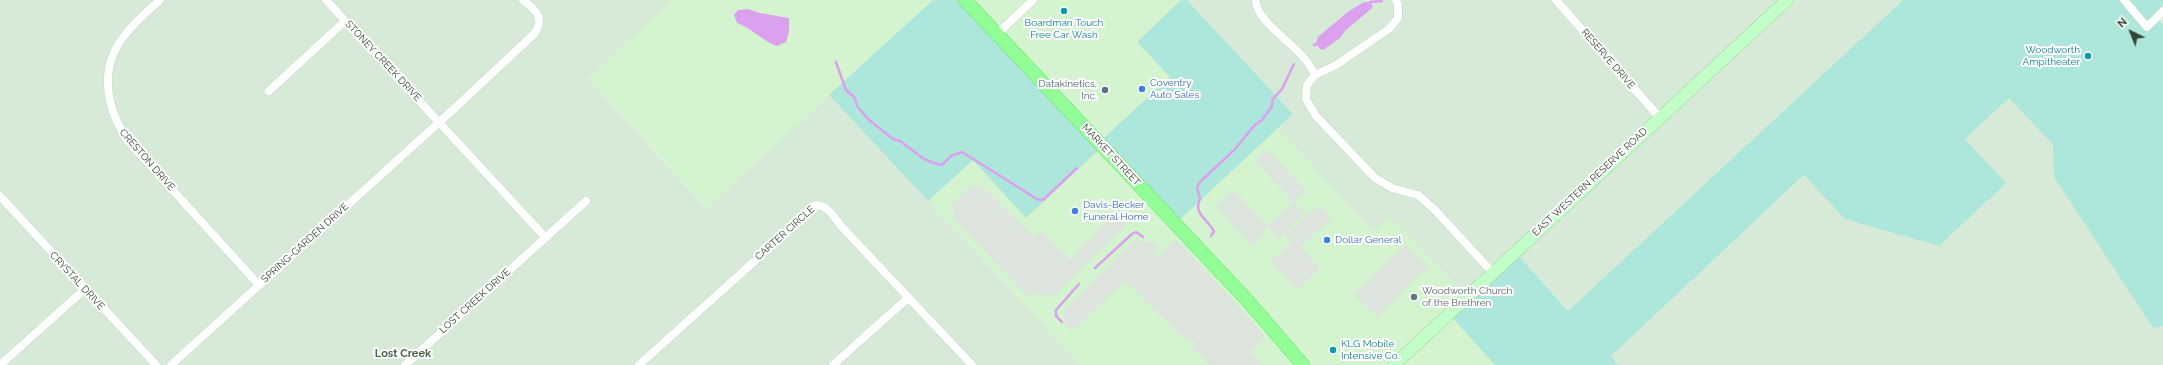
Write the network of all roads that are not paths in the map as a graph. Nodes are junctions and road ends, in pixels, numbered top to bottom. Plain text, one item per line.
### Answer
1 (160, 0) edge
2 (326, 0) edge
3 (523, 0) edge
4 (965, 0) edge
5 (1033, 0) edge
6 (1256, 0) edge
7 (1396, 0) edge
8 (1556, 0) edge
9 (1787, 0) edge
10 (2124, 0) edge
11 (2163, 11) edge
12 (344, 21) junction
13 (997, 34) junction
14 (1315, 75) junction
15 (269, 91) dead end
16 (1660, 118) junction
17 (440, 122) junction
18 (0, 196) edge
19 (586, 201) dead end
20 (545, 237) junction
21 (1493, 274) junction
22 (259, 285) junction
23 (85, 289) junction
24 (908, 298) junction
25 (0, 365) edge
26 (156, 365) edge
27 (171, 365) edge
28 (404, 365) edge
29 (639, 365) edge
30 (833, 365) edge
31 (972, 365) edge
32 (1303, 365) edge
33 (1394, 365) edge

1 - 22 street, CRESTON DRIVE
2 - 12 street, STONEY CREEK DRIVE
3 - 17 street, SPRING-GARDEN DRIVE
4 - 13 main road, MARKET STREET
5 - 13 street
6 - 14 street
7 - 14 street
8 - 16 street, RESERVE DRIVE
9 - 16 main road, EAST WESTERN RESERVE ROAD
10 - 11 street
12 - 15 street
12 - 17 street, STONEY CREEK DRIVE
13 - 32 main road, MARKET STREET
14 - 21 street
16 - 21 main road, EAST WESTERN RESERVE ROAD
17 - 20 street
17 - 22 street, SPRING-GARDEN DRIVE
18 - 23 street, CRYSTAL DRIVE
19 - 20 street, LOST CREEK DRIVE
20 - 28 street, LOST CREEK DRIVE
21 - 33 main road, EAST WESTERN RESERVE ROAD
22 - 27 street, SPRING-GARDEN DRIVE
23 - 25 street
23 - 26 street, CRYSTAL DRIVE
24 - 29 street, CARTER CIRCLE
24 - 30 street
24 - 31 street, CARTER CIRCLE

